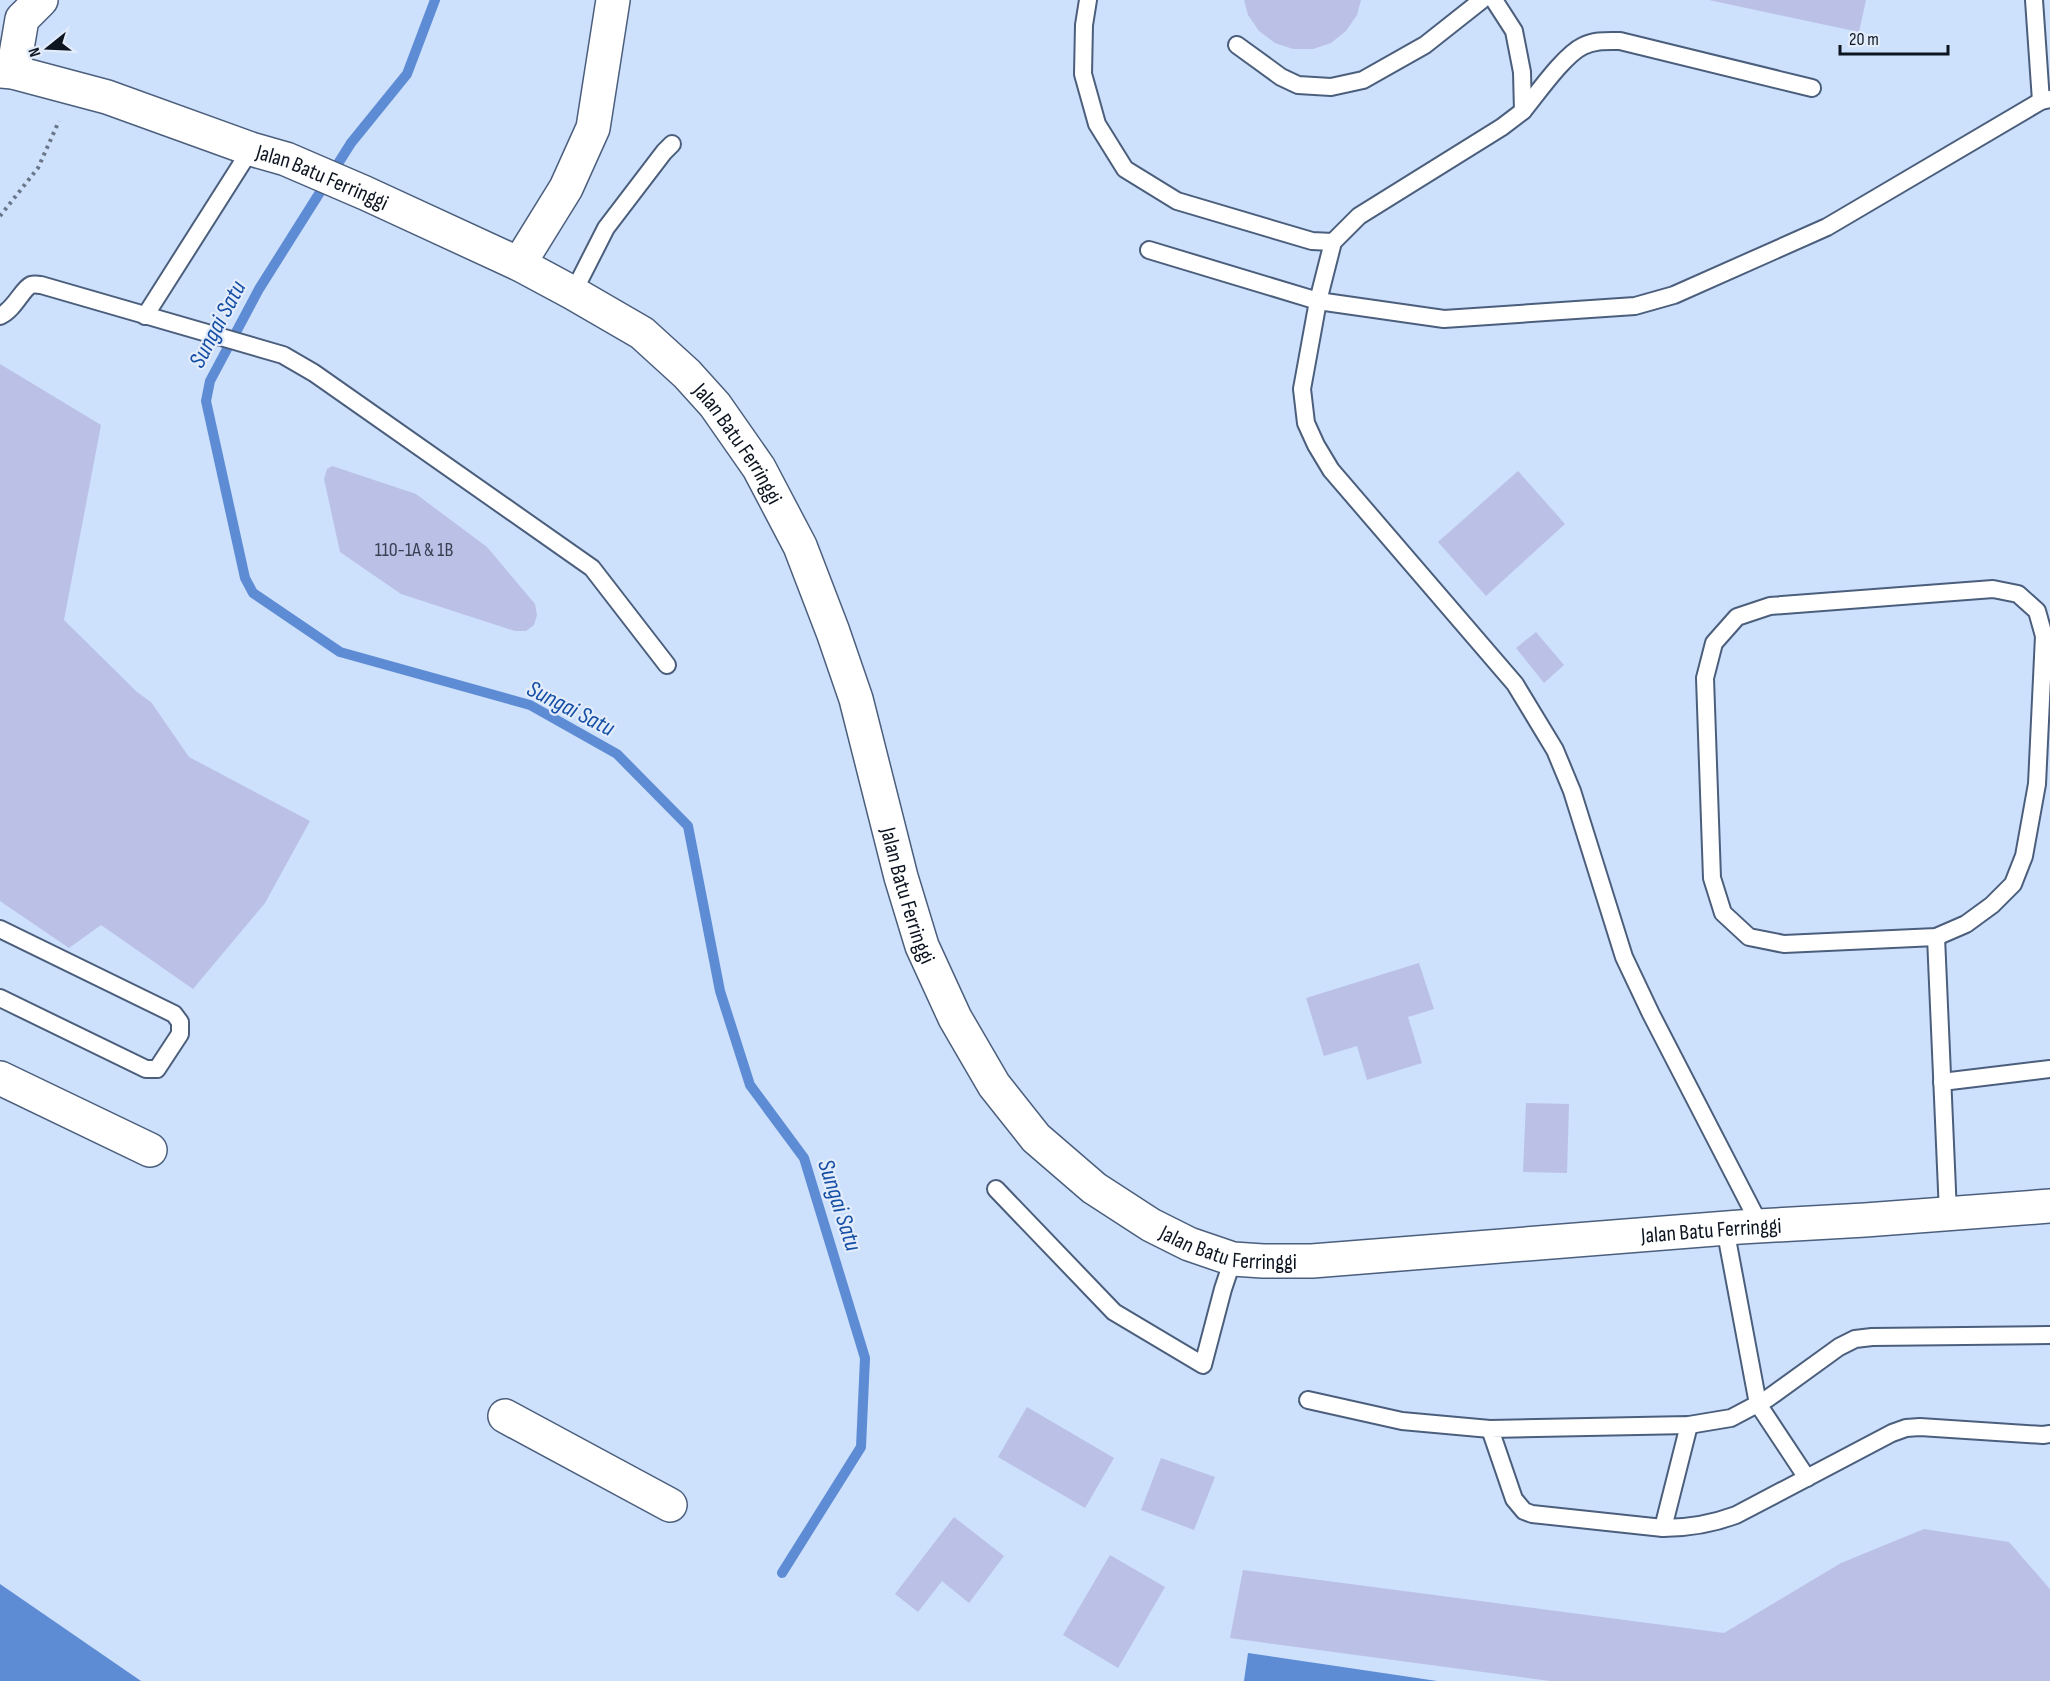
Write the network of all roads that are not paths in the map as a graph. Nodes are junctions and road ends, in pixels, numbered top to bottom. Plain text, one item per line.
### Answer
1 (41, 0) edge
2 (614, 0) edge
3 (1088, 0) edge
4 (1482, 0) edge
5 (1494, 0) edge
6 (2034, 0) edge
7 (1237, 45) dead end
8 (7, 72) edge
9 (1812, 88) dead end
10 (2046, 100) edge
11 (1523, 111) junction
12 (672, 144) dead end
13 (251, 149) junction
14 (1334, 242) junction
15 (1149, 250) dead end
16 (519, 264) junction
17 (573, 293) junction
18 (1318, 301) junction
19 (0, 316) edge
20 (145, 316) junction
21 (667, 665) dead end
22 (0, 929) edge
23 (1936, 937) junction
24 (0, 998) edge
25 (2050, 1069) edge
26 (0, 1078) edge
27 (1942, 1082) junction
28 (150, 1150) dead end
29 (996, 1189) dead end
30 (2050, 1206) edge
31 (1948, 1213) junction
32 (1760, 1225) junction
33 (1725, 1228) junction
34 (1233, 1259) junction
35 (2050, 1335) edge
36 (1308, 1400) dead end
37 (1758, 1404) junction
38 (505, 1416) dead end
39 (1689, 1425) junction
40 (1490, 1429) junction
41 (2050, 1434) edge
42 (1807, 1478) junction
43 (670, 1505) dead end
44 (1663, 1528) junction

1 - 8 main road
2 - 16 main road
3 - 14 lane
4 - 7 lane
5 - 11 lane
6 - 10 lane
8 - 13 main road, Jalan Batu Ferringgi
9 - 11 lane
10 - 18 lane
11 - 14 lane
12 - 17 lane
13 - 16 main road, Jalan Batu Ferringgi
13 - 20 lane
14 - 18 lane
15 - 18 lane
16 - 17 main road, Jalan Batu Ferringgi
17 - 34 main road, Jalan Batu Ferringgi
18 - 32 lane
19 - 20 lane
20 - 21 lane
22 - 24 lane
23 - 23 lane
23 - 27 lane
25 - 27 lane
26 - 28 main road
27 - 31 lane
29 - 34 lane
30 - 31 main road, Jalan Batu Ferringgi
31 - 32 main road, Jalan Batu Ferringgi
32 - 33 main road, Jalan Batu Ferringgi
33 - 34 main road, Jalan Batu Ferringgi
33 - 37 lane
35 - 37 lane
36 - 40 lane
37 - 39 lane
37 - 42 lane
38 - 43 main road
39 - 40 lane
39 - 44 lane
40 - 44 lane
41 - 42 lane
42 - 44 lane

